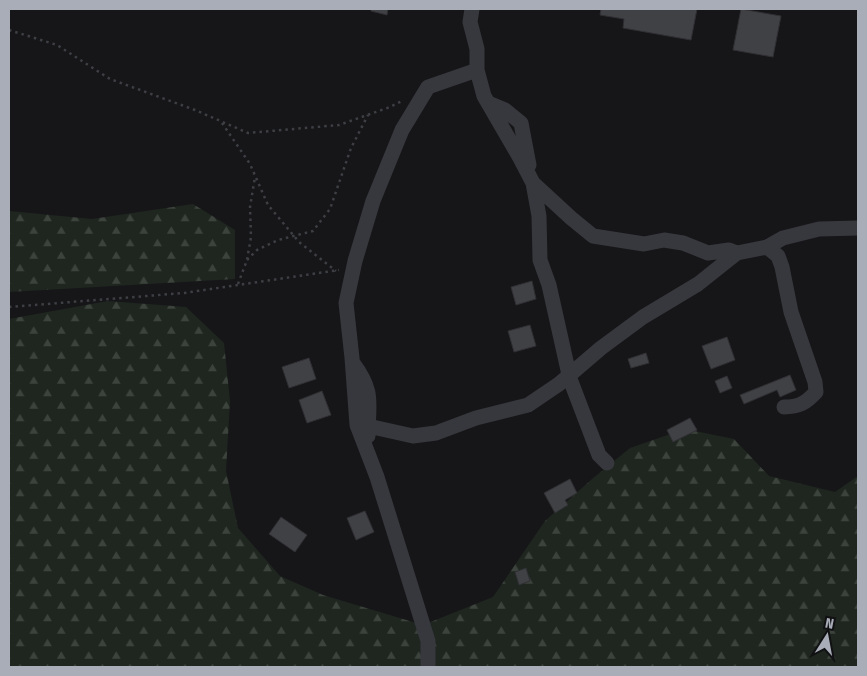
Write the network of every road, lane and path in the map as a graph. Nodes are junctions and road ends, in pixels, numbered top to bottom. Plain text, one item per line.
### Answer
1 (472, 9) edge
2 (9, 30) edge
3 (476, 70) junction
4 (405, 99) dead end
5 (368, 115) junction
6 (221, 122) junction
7 (255, 176) junction
8 (531, 179) junction
9 (858, 228) edge
10 (294, 236) junction
11 (767, 248) junction
12 (737, 252) junction
13 (247, 260) junction
14 (353, 268) junction
15 (336, 271) junction
16 (238, 285) junction
17 (9, 307) edge
18 (352, 363) junction
19 (569, 375) junction
20 (784, 407) dead end
21 (368, 426) junction
22 (367, 452) junction
23 (607, 463) dead end
24 (428, 667) edge

1 - 3 lane
2 - 6 path
3 - 8 lane
3 - 14 lane
4 - 5 path
5 - 6 path
5 - 10 path
6 - 7 path
7 - 10 path
7 - 13 path
8 - 12 lane
8 - 19 lane
9 - 11 lane
10 - 13 path
10 - 15 path
11 - 12 lane
11 - 20 lane
12 - 19 lane
13 - 16 path
14 - 15 path
14 - 18 lane
15 - 16 path
16 - 17 path
18 - 21 lane
18 - 22 lane
19 - 21 lane
19 - 23 lane
21 - 22 lane
22 - 24 lane

